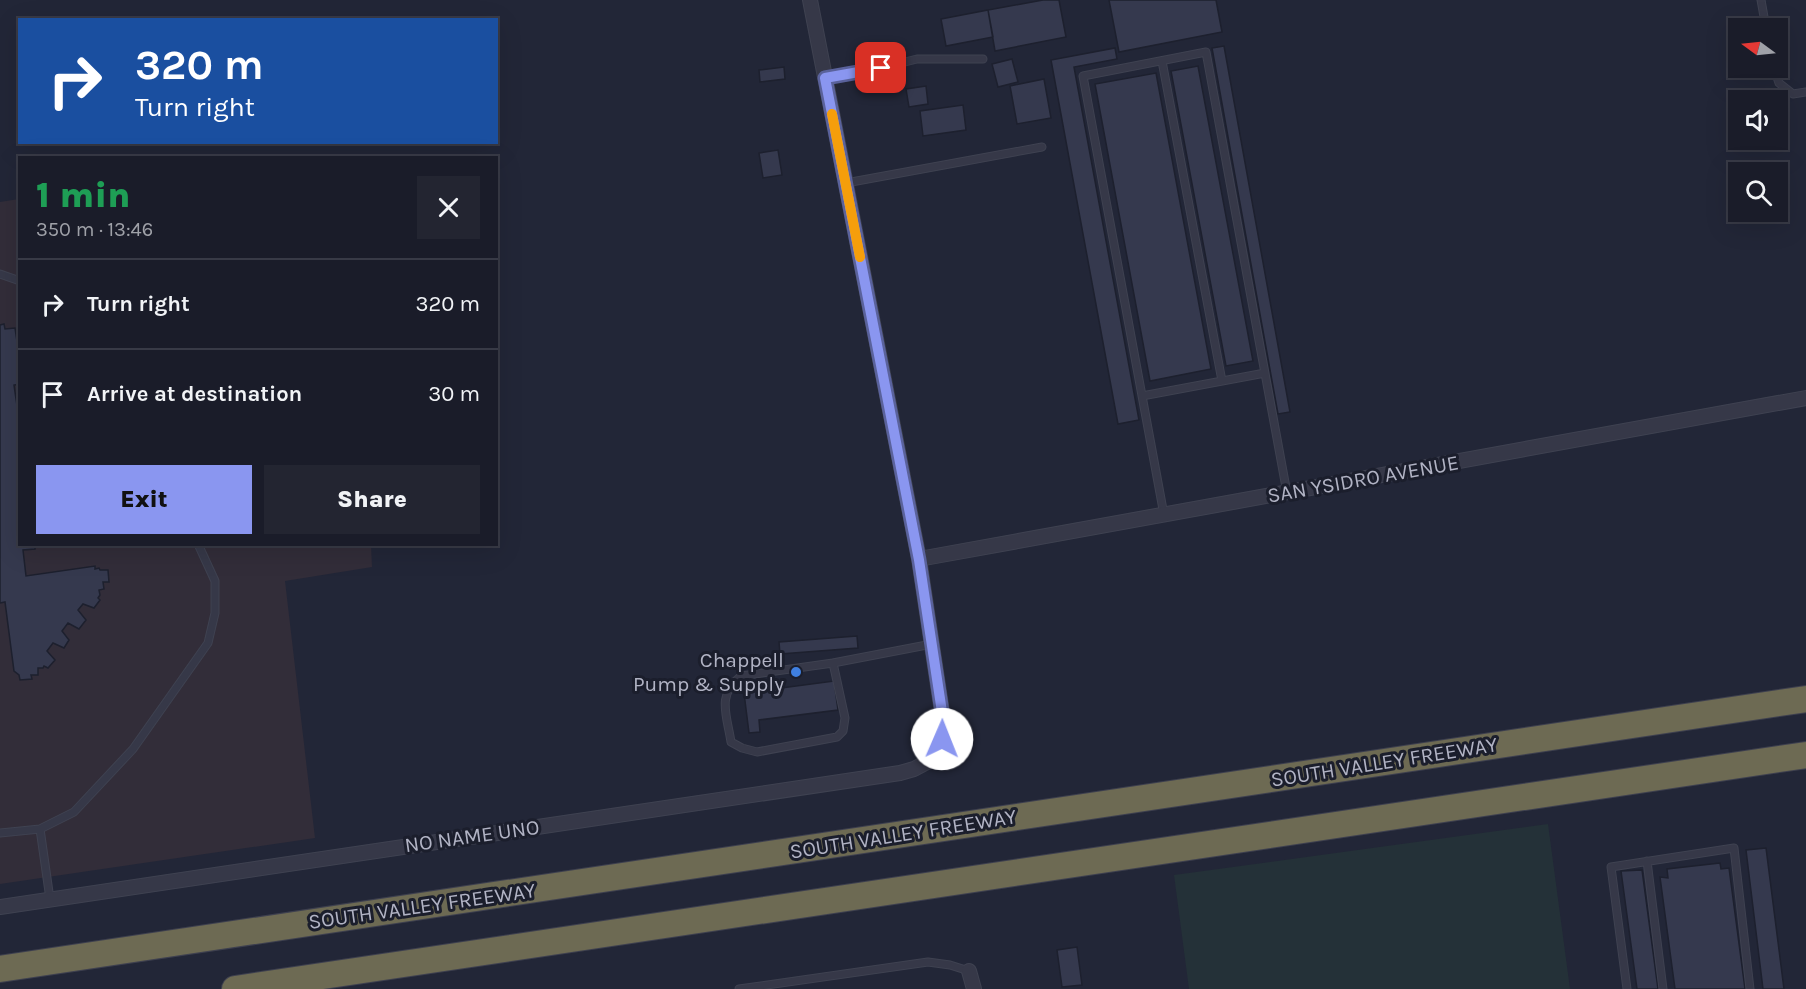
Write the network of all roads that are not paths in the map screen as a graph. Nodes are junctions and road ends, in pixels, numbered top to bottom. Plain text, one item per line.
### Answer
1 (810, 0) edge
2 (1761, 0) edge
3 (1764, 18) edge
4 (983, 59) dead end
5 (1162, 61) junction
6 (825, 78) junction
7 (1777, 78) edge
8 (1806, 92) edge
9 (1042, 147) dead end
10 (846, 183) junction
11 (0, 273) edge
12 (18, 280) edge
13 (1265, 373) junction
14 (1222, 381) junction
15 (1142, 396) junction
16 (1806, 398) edge
17 (1287, 493) junction
18 (1164, 515) junction
19 (199, 546) edge
20 (919, 560) junction
21 (932, 644) junction
22 (833, 663) junction
23 (1806, 699) edge
24 (1806, 755) edge
25 (40, 829) junction
26 (0, 833) edge
27 (1647, 861) junction
28 (50, 899) junction
29 (0, 907) edge
30 (0, 969) edge
31 (969, 971) joint
32 (235, 989) edge
33 (739, 989) edge
34 (974, 989) edge
35 (1627, 989) edge
36 (1663, 989) edge
37 (1750, 989) edge

1 - 6 street
2 - 3 lane
4 - 6 lane
5 - 13 lane
5 - 14 lane
5 - 15 lane
6 - 10 street
7 - 8 lane
9 - 10 lane
10 - 20 street
11 - 12 lane
13 - 14 lane
13 - 17 lane
14 - 15 lane
15 - 18 lane
16 - 17 street, SAN YSIDRO AVENUE
17 - 18 street, SAN YSIDRO AVENUE
18 - 20 street, SAN YSIDRO AVENUE
19 - 25 lane
20 - 21 street
21 - 22 lane
21 - 28 street, NO NAME UNO
22 - 22 lane
23 - 30 highway, SOUTH VALLEY FREEWAY
24 - 32 highway
25 - 26 lane
25 - 28 lane
27 - 35 lane
27 - 36 lane
27 - 37 lane
28 - 29 street, NO NAME UNO
31 - 33 lane
31 - 34 street

